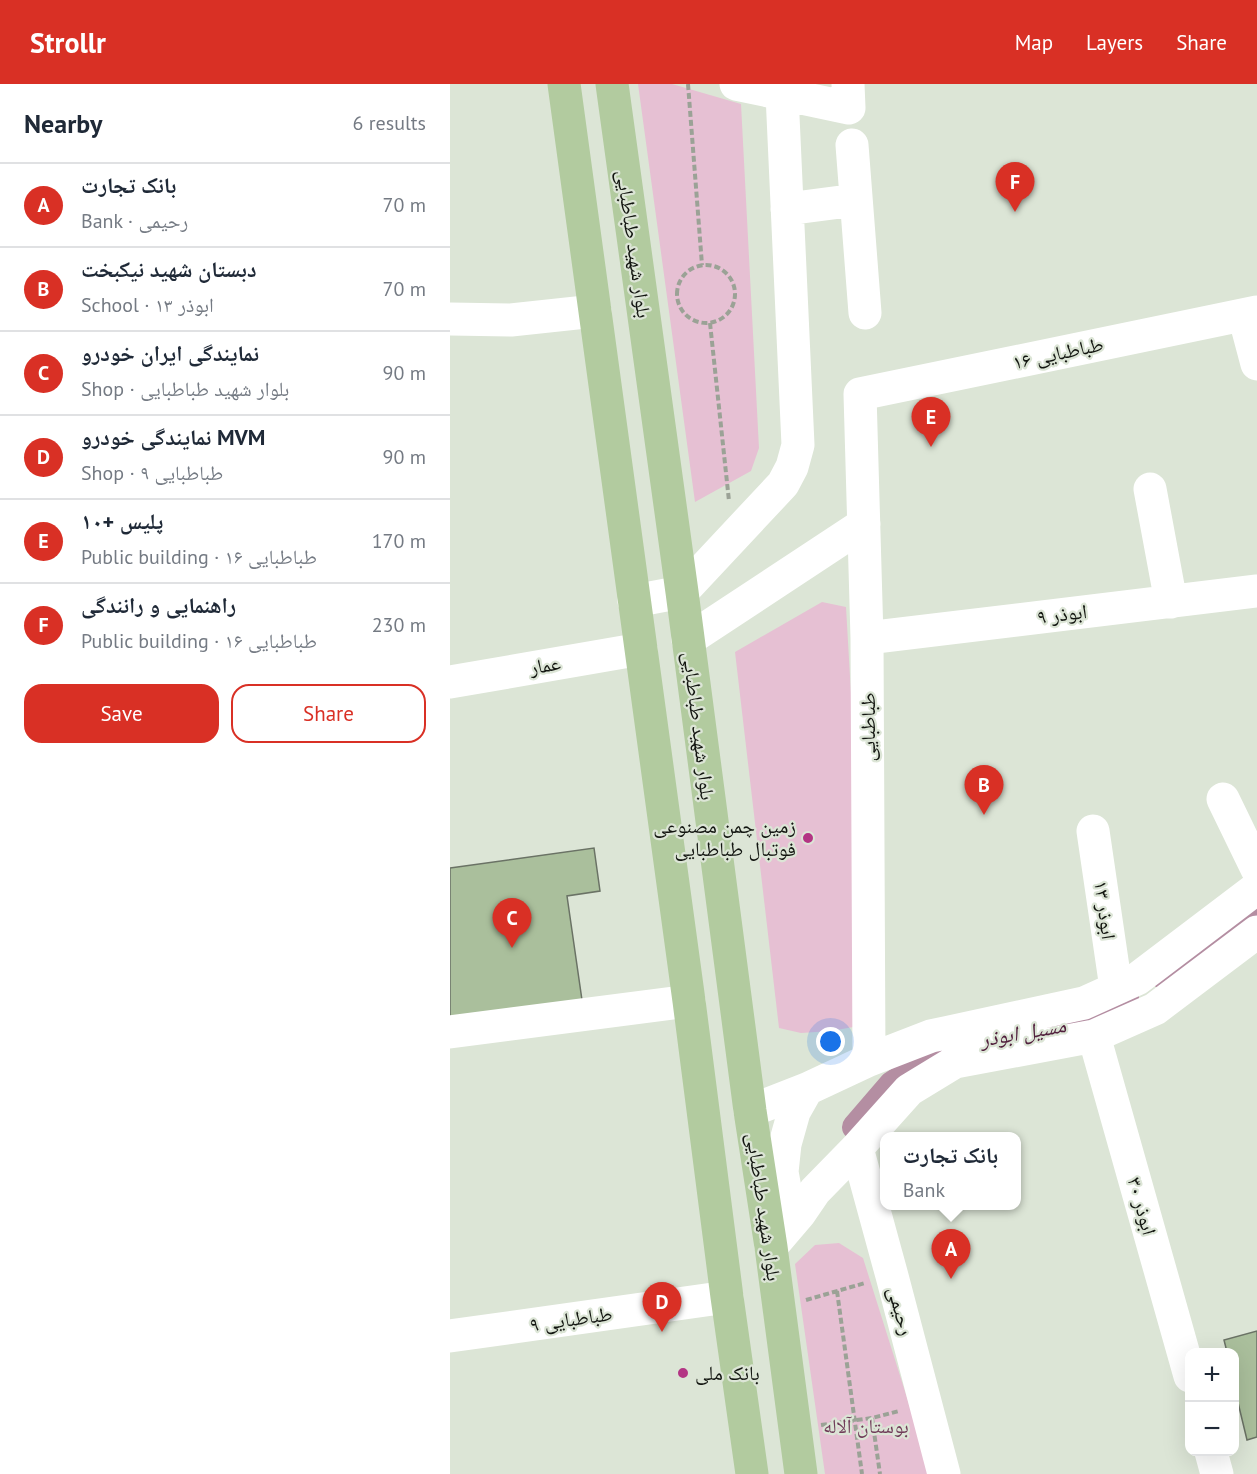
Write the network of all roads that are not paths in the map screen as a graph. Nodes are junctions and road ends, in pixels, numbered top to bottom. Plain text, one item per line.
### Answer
1 (564, 84) edge
2 (612, 84) edge
3 (736, 84) edge
4 (782, 94) junction
5 (849, 96) edge
6 (852, 145) dead end
7 (856, 201) junction
8 (787, 209) junction
9 (595, 311) junction
10 (865, 313) dead end
11 (1250, 314) edge
12 (450, 319) edge
13 (1257, 364) edge
14 (860, 394) joint
15 (1150, 489) dead end
16 (864, 524) junction
17 (1257, 591) edge
18 (682, 592) junction
19 (634, 601) junction
20 (1171, 602) junction
21 (867, 638) junction
22 (688, 640) junction
23 (641, 649) junction
24 (450, 682) edge
25 (1223, 799) dead end
26 (1093, 831) dead end
27 (1257, 869) edge
28 (1257, 888) edge
29 (1257, 932) edge
30 (1116, 988) junction
31 (689, 1001) junction
32 (450, 1032) edge
33 (1094, 1036) junction
34 (869, 1060) junction
35 (807, 1089) junction
36 (750, 1111) junction
37 (857, 1148) junction
38 (800, 1213) junction
39 (771, 1247) junction
40 (727, 1297) junction
41 (450, 1336) edge
42 (1185, 1358) edge
43 (1211, 1456) edge
44 (752, 1474) edge
45 (801, 1474) edge
46 (944, 1474) edge
47 (1217, 1474) edge

1 - 9 main road
2 - 18 main road, بلوار شهید طباطبایی
3 - 4 street
4 - 5 street
4 - 8 street
6 - 7 street
7 - 8 street
7 - 10 street
8 - 18 street
9 - 12 street
9 - 19 main road
11 - 13 street
11 - 14 street, طباطبایی ۱۶
14 - 16 street, طباطبایی
15 - 20 street
16 - 21 street, طباطبایی
16 - 22 street
17 - 20 street, ابوذر ۹
18 - 19 street
18 - 22 main road, بلوار شهید طباطبایی
19 - 23 main road
20 - 21 street, ابوذر ۹
21 - 34 street, طباطبایی
22 - 23 main road
22 - 36 main road, بلوار شهید طباطبایی
23 - 24 street, عمار
23 - 31 main road
25 - 27 street
26 - 30 street, ابوذر ۱۳
28 - 30 street
29 - 33 street
30 - 34 street
31 - 32 street
31 - 40 main road
33 - 37 street
33 - 42 street, ابوذر ۳۰
34 - 35 street
35 - 36 street
35 - 38 street
36 - 39 main road, بلوار شهید طباطبایی
37 - 38 street
37 - 46 street, رحیمی
38 - 39 street
39 - 45 main road, بلوار شهید طباطبایی
40 - 41 street, طباطبایی ۹
40 - 44 main road
43 - 47 street

